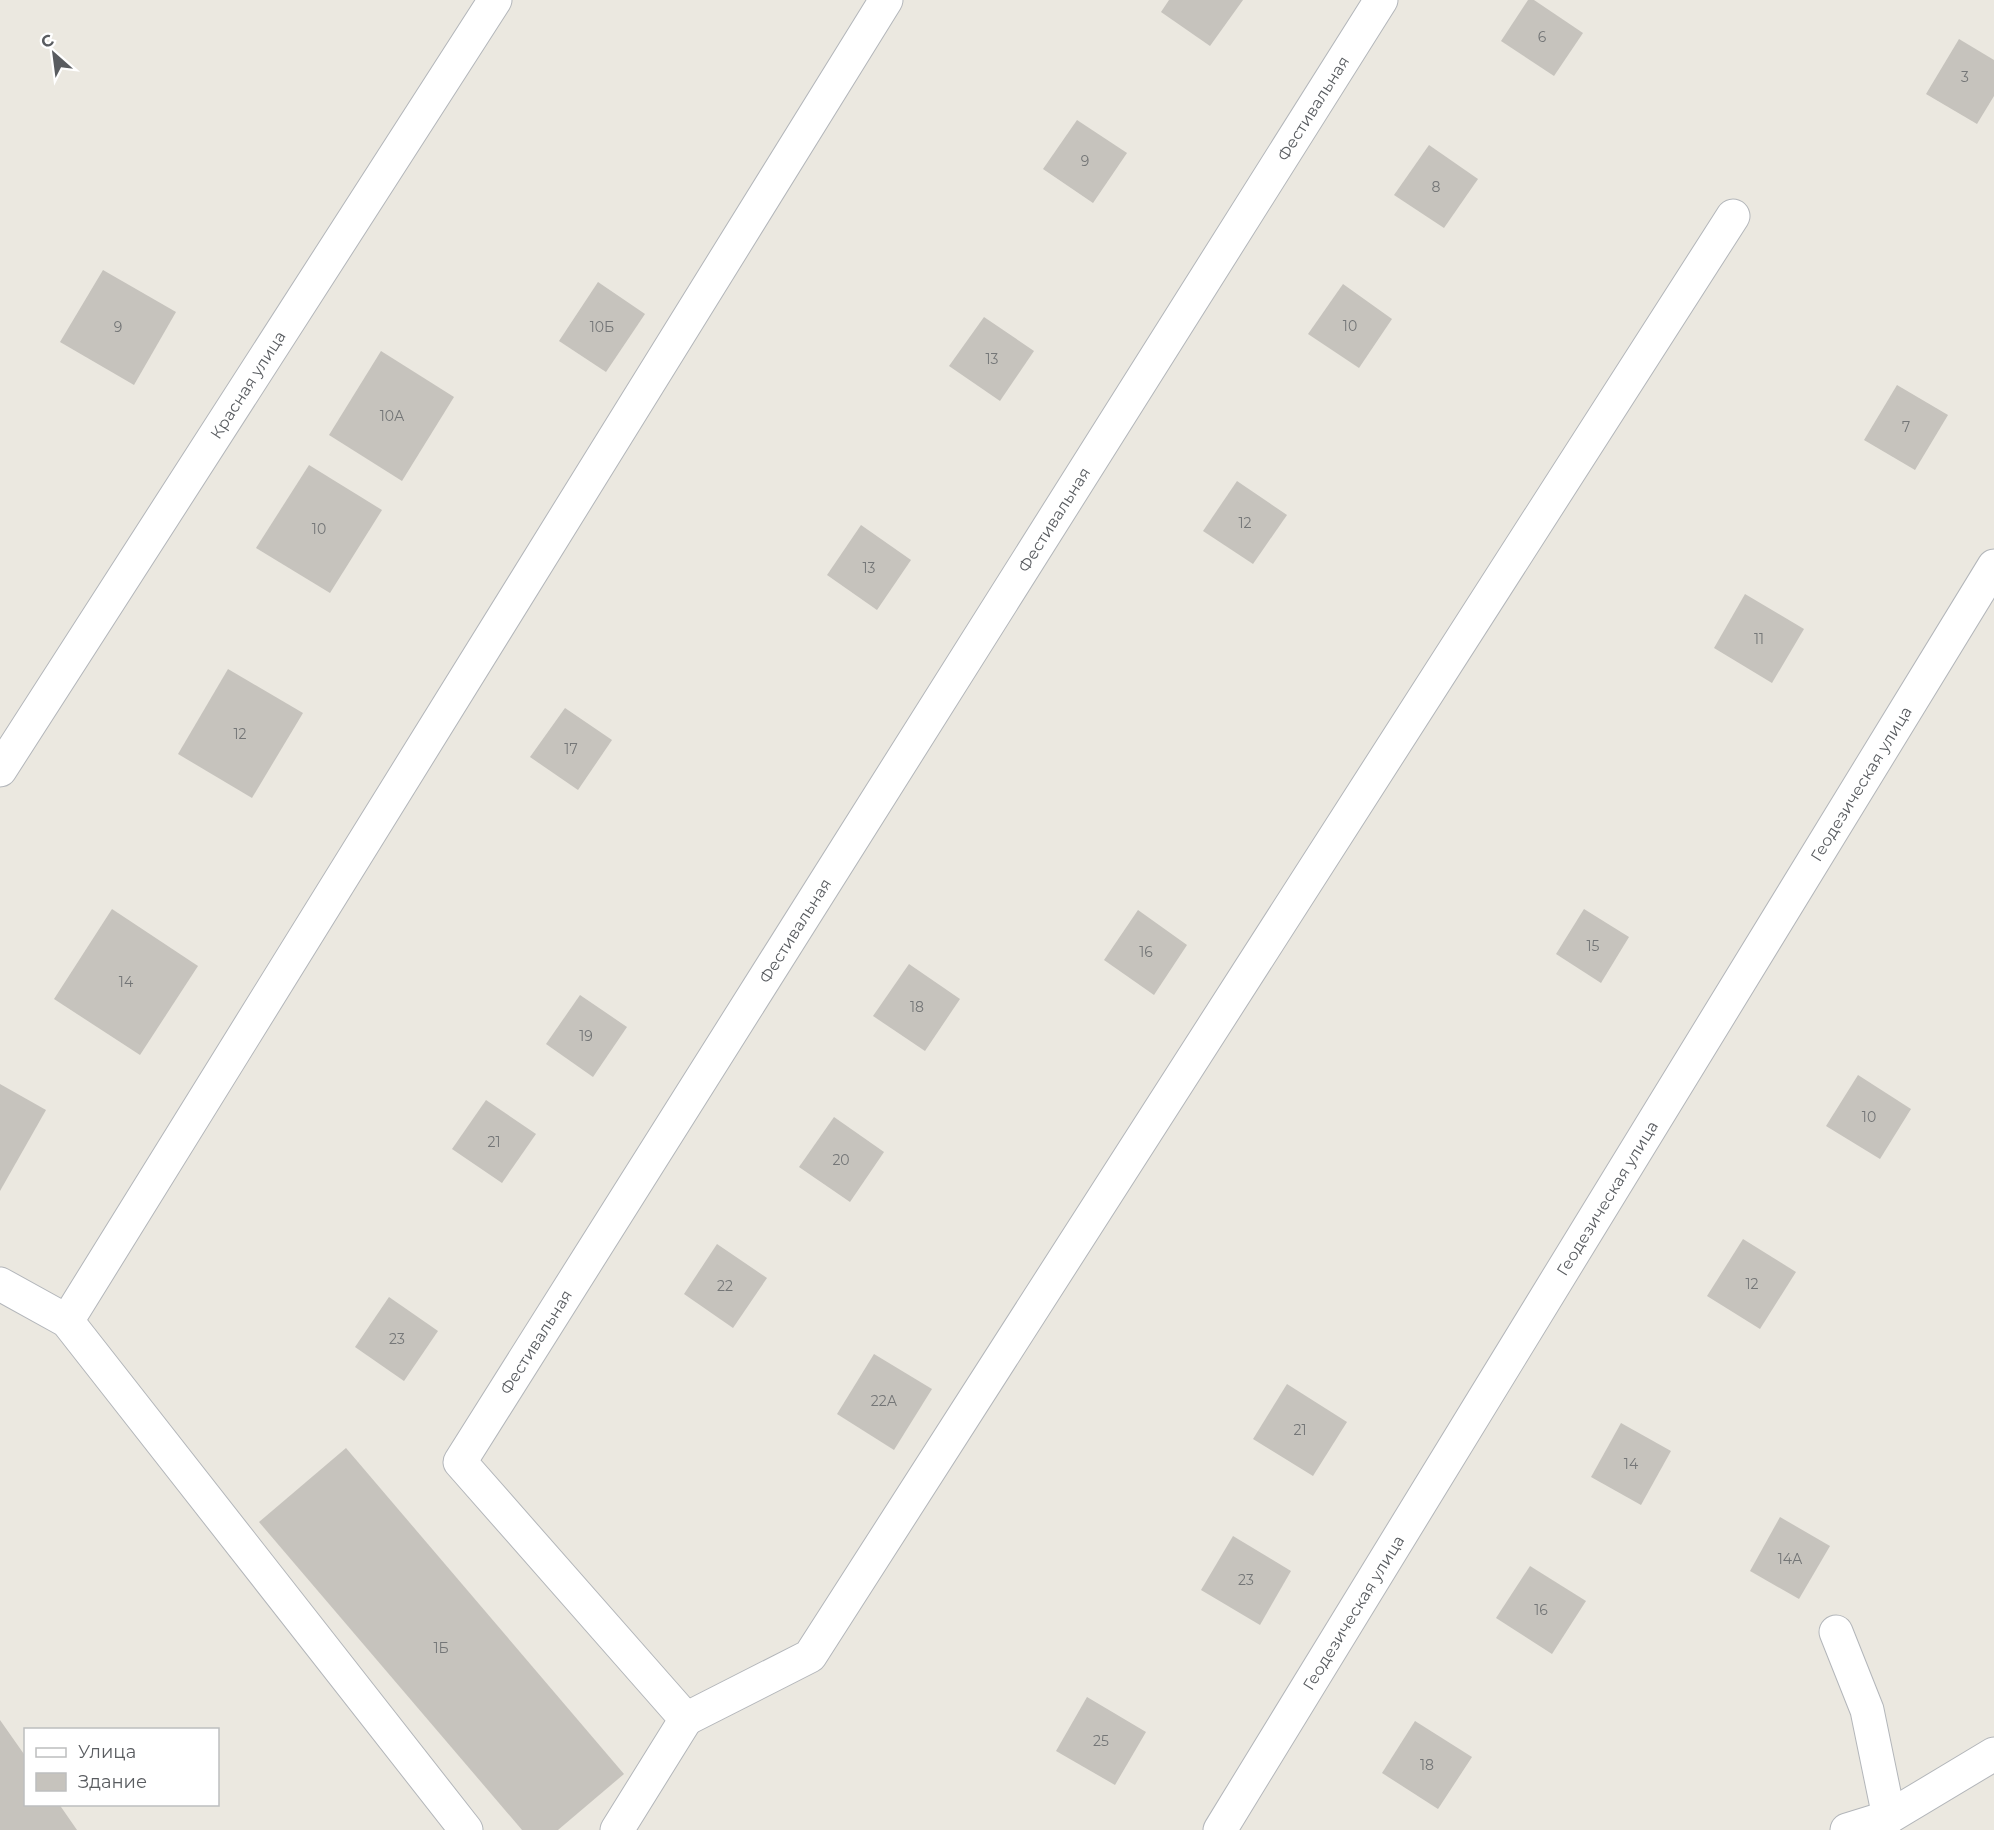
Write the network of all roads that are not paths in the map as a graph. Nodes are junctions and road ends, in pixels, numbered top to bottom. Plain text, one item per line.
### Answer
1 (495, 0) edge
2 (886, 0) edge
3 (1381, 0) edge
4 (1734, 216) dead end
5 (1994, 566) edge
6 (0, 770) edge
7 (0, 1284) edge
8 (66, 1321) junction
9 (1836, 1632) dead end
10 (686, 1719) junction
11 (1994, 1754) edge
12 (1889, 1817) junction
13 (466, 1830) edge
14 (617, 1830) edge
15 (1220, 1830) edge
16 (1847, 1830) edge

1 - 6 street, Красная улица
2 - 8 street
3 - 10 street, Фестивальная
4 - 10 street
5 - 15 street, Геодезическая улица
7 - 8 street
8 - 13 street
9 - 12 street
10 - 14 street
11 - 12 street
12 - 16 street

